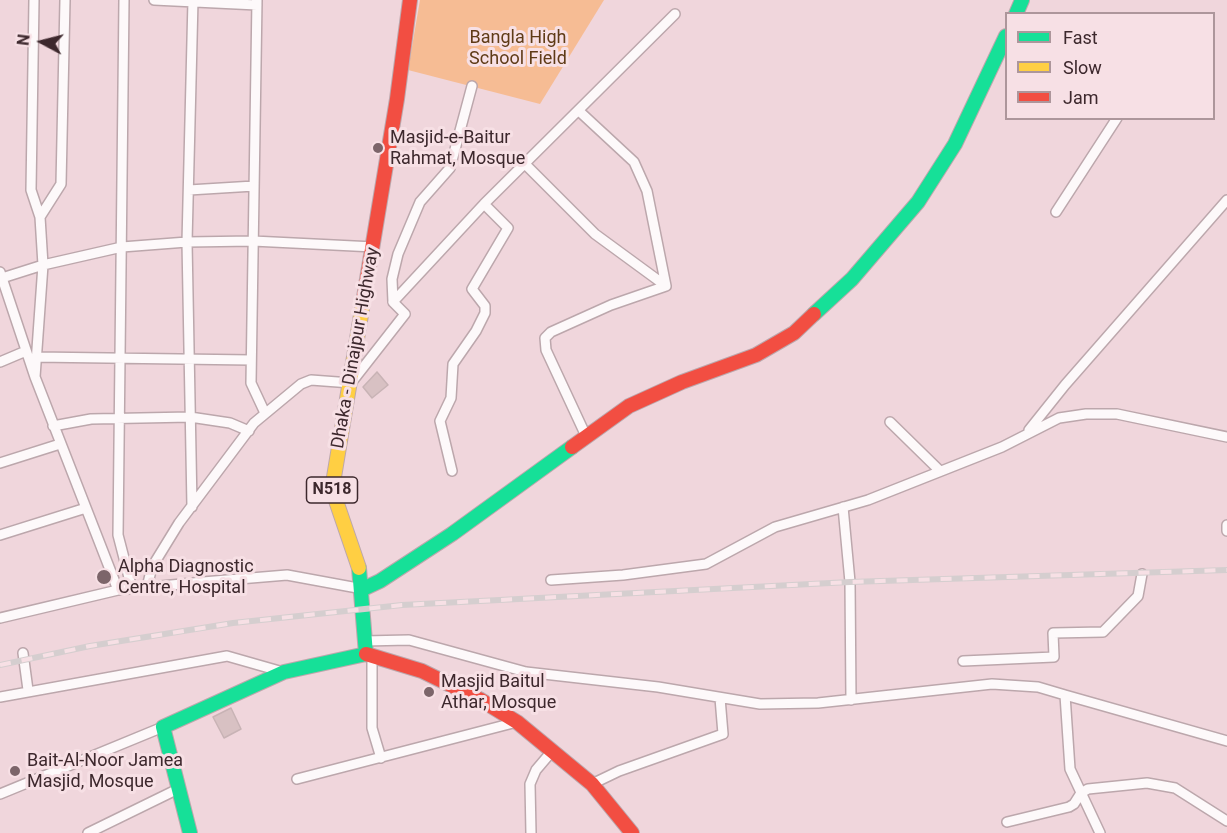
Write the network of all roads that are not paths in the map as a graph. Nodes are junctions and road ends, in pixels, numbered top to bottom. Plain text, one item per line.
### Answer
1 (34, 0) edge
2 (64, 0) edge
3 (124, 0) edge
4 (154, 0) edge
5 (410, 0) edge
6 (193, 1) edge
7 (257, 2) edge
8 (675, 14) dead end
9 (1005, 38) edge
10 (472, 86) dead end
11 (579, 111) junction
12 (1116, 120) edge
13 (525, 164) junction
14 (254, 186) junction
15 (189, 190) junction
16 (1227, 200) edge
17 (484, 204) junction
18 (1056, 212) dead end
19 (40, 217) junction
20 (253, 241) junction
21 (187, 242) junction
22 (122, 247) junction
23 (374, 247) junction
24 (43, 265) junction
25 (1, 275) edge
26 (666, 286) junction
27 (393, 302) junction
28 (26, 351) junction
29 (36, 357) junction
30 (120, 358) junction
31 (189, 359) junction
32 (251, 360) junction
33 (0, 362) edge
34 (35, 378) junction
35 (351, 383) junction
36 (265, 413) junction
37 (190, 417) junction
38 (120, 419) junction
39 (890, 422) dead end
40 (53, 426) junction
41 (249, 431) junction
42 (1028, 432) junction
43 (586, 436) junction
44 (1227, 437) edge
45 (60, 444) junction
46 (0, 463) edge
47 (939, 470) junction
48 (452, 471) dead end
49 (192, 507) junction
50 (843, 507) junction
51 (86, 508) junction
52 (1227, 525) edge
53 (1227, 531) edge
54 (0, 535) edge
55 (1143, 574) dead end
56 (551, 580) dead end
57 (147, 587) junction
58 (132, 589) junction
59 (363, 589) junction
60 (118, 591) junction
61 (0, 618) edge
62 (367, 650) junction
63 (22, 652) dead end
64 (963, 661) dead end
65 (284, 672) junction
66 (28, 690) junction
67 (1065, 695) junction
68 (0, 697) edge
69 (720, 698) junction
70 (851, 700) junction
71 (517, 722) junction
72 (163, 727) junction
73 (1227, 741) edge
74 (553, 750) junction
75 (381, 758) junction
76 (297, 779) dead end
77 (592, 784) junction
78 (181, 788) junction
79 (1080, 793) junction
80 (0, 794) edge
81 (1227, 821) edge
82 (1007, 822) dead end
83 (88, 833) edge
84 (190, 833) edge
85 (531, 833) edge
86 (632, 833) edge
87 (1100, 833) edge

1 - 19 street
2 - 19 street
3 - 22 street
4 - 6 street
5 - 23 main road, Dhaka - Dinajpur Highway / N518
6 - 7 street
6 - 15 street
7 - 14 street
8 - 11 street
9 - 43 main road
10 - 27 street
11 - 13 street
11 - 26 street
12 - 18 street
13 - 17 street
13 - 26 street
14 - 15 street
14 - 20 street
15 - 21 street
16 - 42 street
17 - 27 street
17 - 48 street
19 - 24 street
20 - 21 street
20 - 23 street
20 - 32 street
21 - 22 street
21 - 31 street
22 - 24 street
22 - 30 street
23 - 35 main road, Dhaka - Dinajpur Highway / N518
24 - 25 street
24 - 29 street
25 - 28 street
26 - 43 street
27 - 35 street
28 - 33 street
28 - 34 street
29 - 30 street
29 - 34 street
30 - 31 street
30 - 38 street
31 - 32 street
31 - 37 street
32 - 36 street
34 - 40 street
35 - 36 street
35 - 59 main road, Dhaka - Dinajpur Highway / N518
36 - 41 street
37 - 38 street
37 - 41 street
37 - 49 street
38 - 40 street
38 - 58 street
39 - 47 street
40 - 45 street
41 - 49 street
42 - 44 street
42 - 47 street
43 - 59 main road
45 - 46 street
45 - 51 street
47 - 50 street
49 - 57 street
50 - 56 street
50 - 70 street
51 - 54 street
51 - 60 street
52 - 53 street
55 - 64 street
57 - 58 street
57 - 59 street
58 - 60 street
59 - 62 main road, Dhaka - Dinajpur Highway / N518
60 - 61 street
62 - 65 main road
62 - 69 street
62 - 71 main road
62 - 75 street
63 - 66 street
65 - 66 street
65 - 72 main road
66 - 68 street
67 - 70 street
67 - 73 street
67 - 79 street
69 - 70 street
69 - 77 street
71 - 74 main road
71 - 75 street
72 - 78 main road
72 - 80 street
74 - 77 main road
74 - 85 street
75 - 76 street
77 - 86 main road
78 - 83 street
78 - 84 main road
79 - 81 street
79 - 82 street
79 - 87 street

